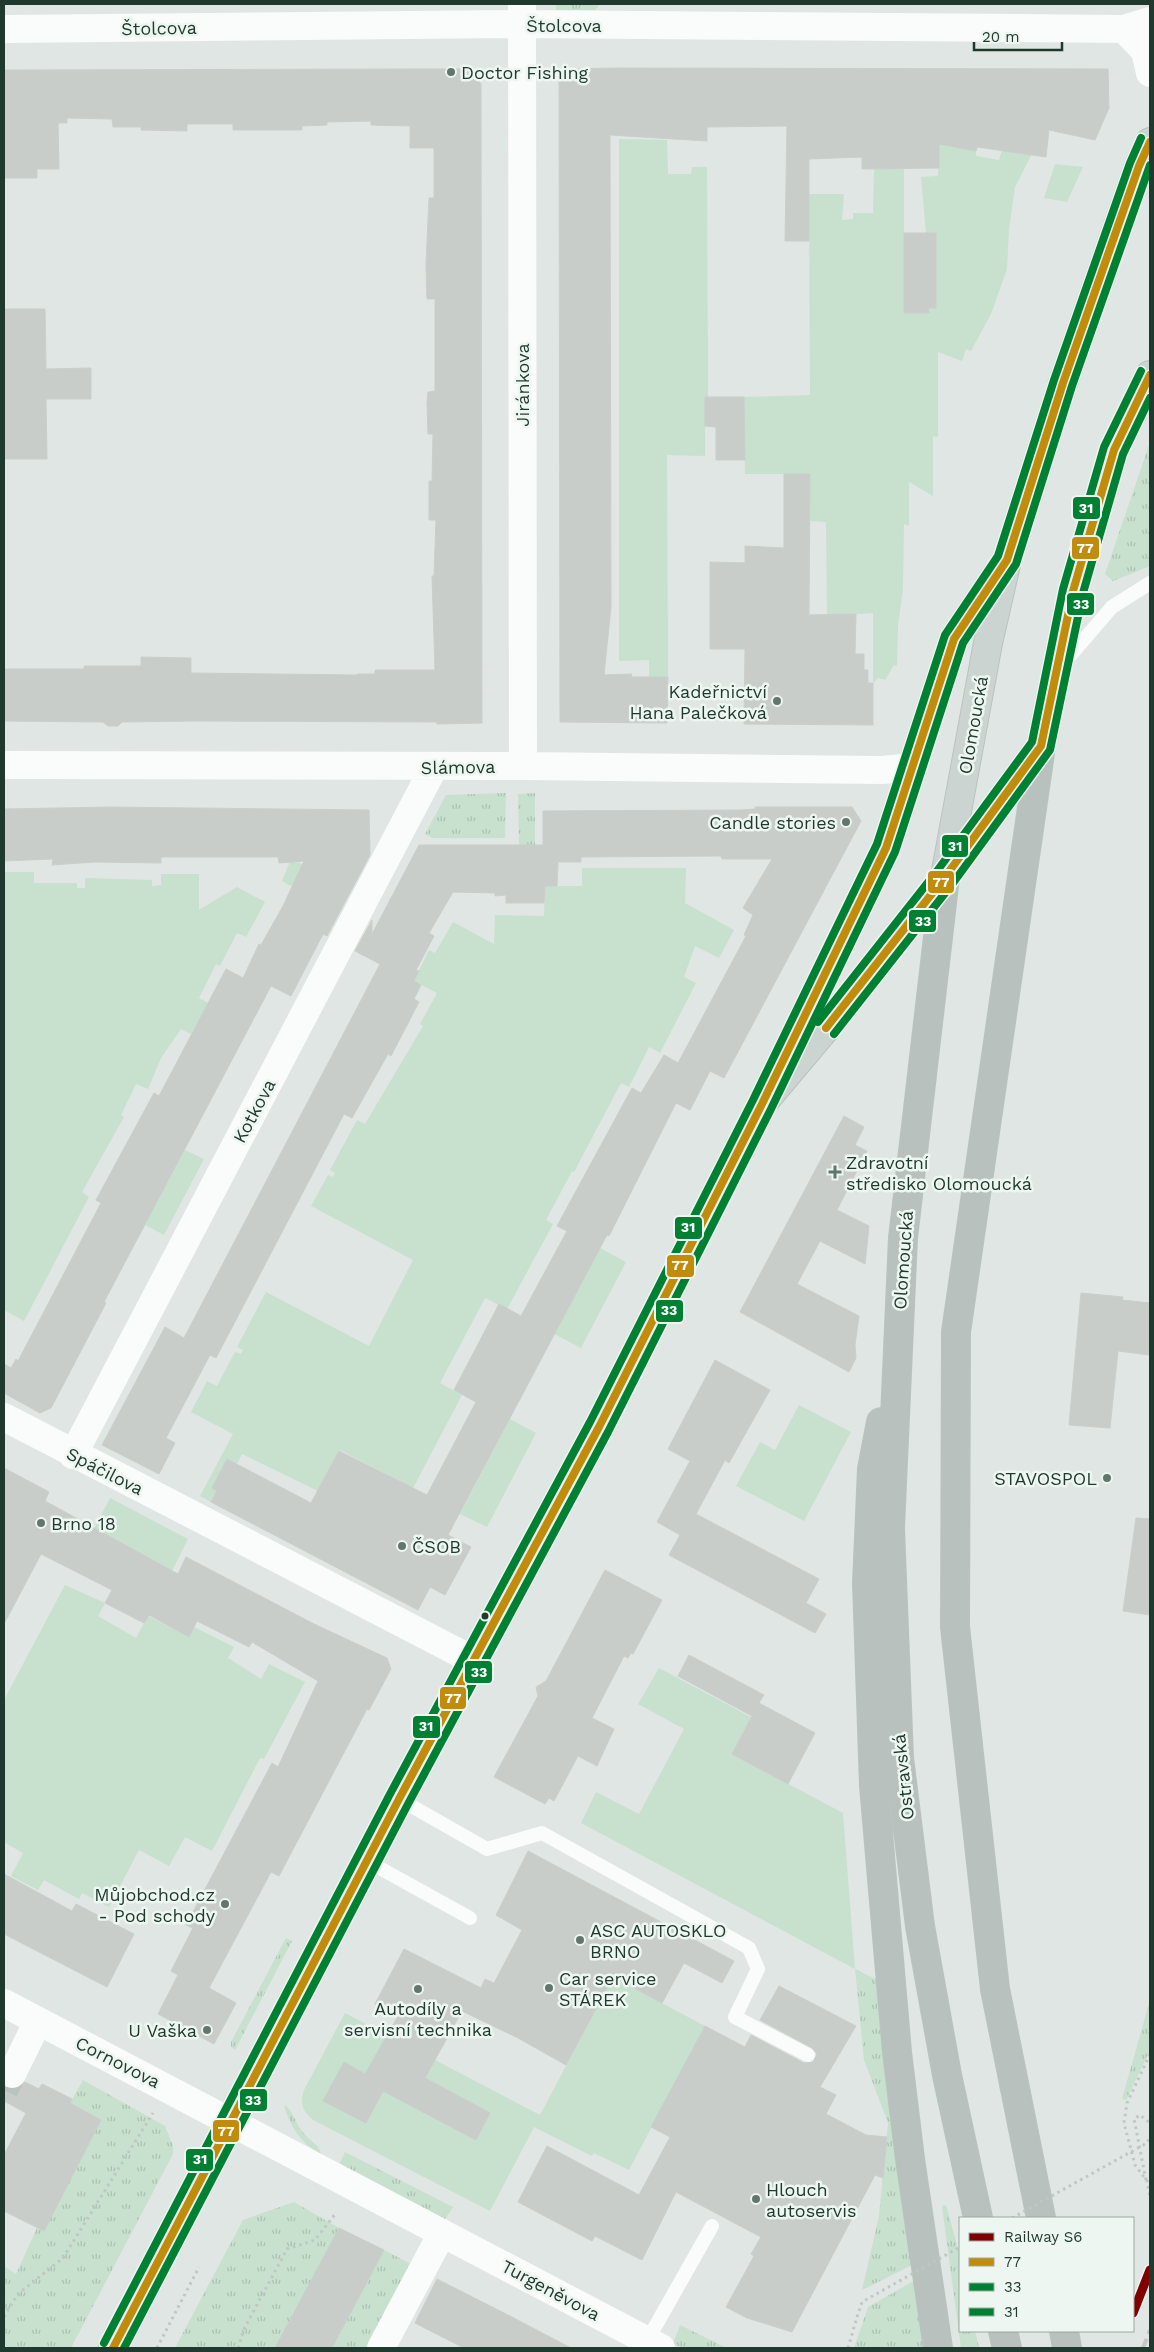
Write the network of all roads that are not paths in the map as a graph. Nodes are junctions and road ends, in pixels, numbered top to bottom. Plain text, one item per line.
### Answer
1 (522, 14) edge
2 (1150, 21) edge
3 (4, 29) edge
4 (1124, 29) junction
5 (1150, 73) edge
6 (1150, 142) edge
7 (1150, 375) edge
8 (1007, 560) junction
9 (1150, 583) edge
10 (1055, 674) junction
11 (1040, 746) junction
12 (4, 766) edge
13 (523, 766) junction
14 (434, 767) junction
15 (912, 767) junction
16 (945, 877) junction
17 (762, 1104) junction
18 (898, 1330) junction
19 (4, 1417) edge
20 (73, 1454) junction
21 (473, 1660) junction
22 (399, 1800) junction
23 (367, 1861) junction
24 (470, 1918) dead end
25 (4, 2003) edge
26 (38, 2021) junction
27 (808, 2055) dead end
28 (12, 2074) tunnel mouth
29 (231, 2121) junction
30 (978, 2217) edge
31 (1041, 2217) edge
32 (712, 2226) dead end
33 (442, 2232) junction
34 (1003, 2332) edge
35 (1064, 2332) edge
36 (654, 2344) edge
37 (114, 2348) edge
38 (381, 2348) edge
39 (938, 2348) edge
40 (1007, 2348) edge
41 (1068, 2348) edge

1 - 3 street, Štolcova
1 - 4 street, Štolcova
1 - 13 street, Jiránkova
2 - 4 street, Štolcova
4 - 5 street
6 - 8 main road, Olomoucká
7 - 10 main road
8 - 15 main road
8 - 16 main road, Olomoucká
9 - 10 lane
10 - 11 main road
11 - 16 main road
11 - 31 highway
12 - 14 street, Slámova
13 - 14 street, Slámova
13 - 15 street, Slámova
14 - 20 street, Kotkova
15 - 17 main road
16 - 17 main road
16 - 18 highway, Olomoucká
17 - 21 street
18 - 30 highway, Ostravská
18 - 39 highway
19 - 20 street, Spáčilova
20 - 21 street, Spáčilova
21 - 22 street
22 - 23 street
22 - 27 lane
23 - 24 lane
23 - 29 street
25 - 26 street, Cornovova
26 - 28 street
26 - 29 street, Cornovova
29 - 33 street, Turgeněvova
29 - 37 street
32 - 36 lane
33 - 36 street, Turgeněvova
33 - 38 street
34 - 40 highway
35 - 41 highway

